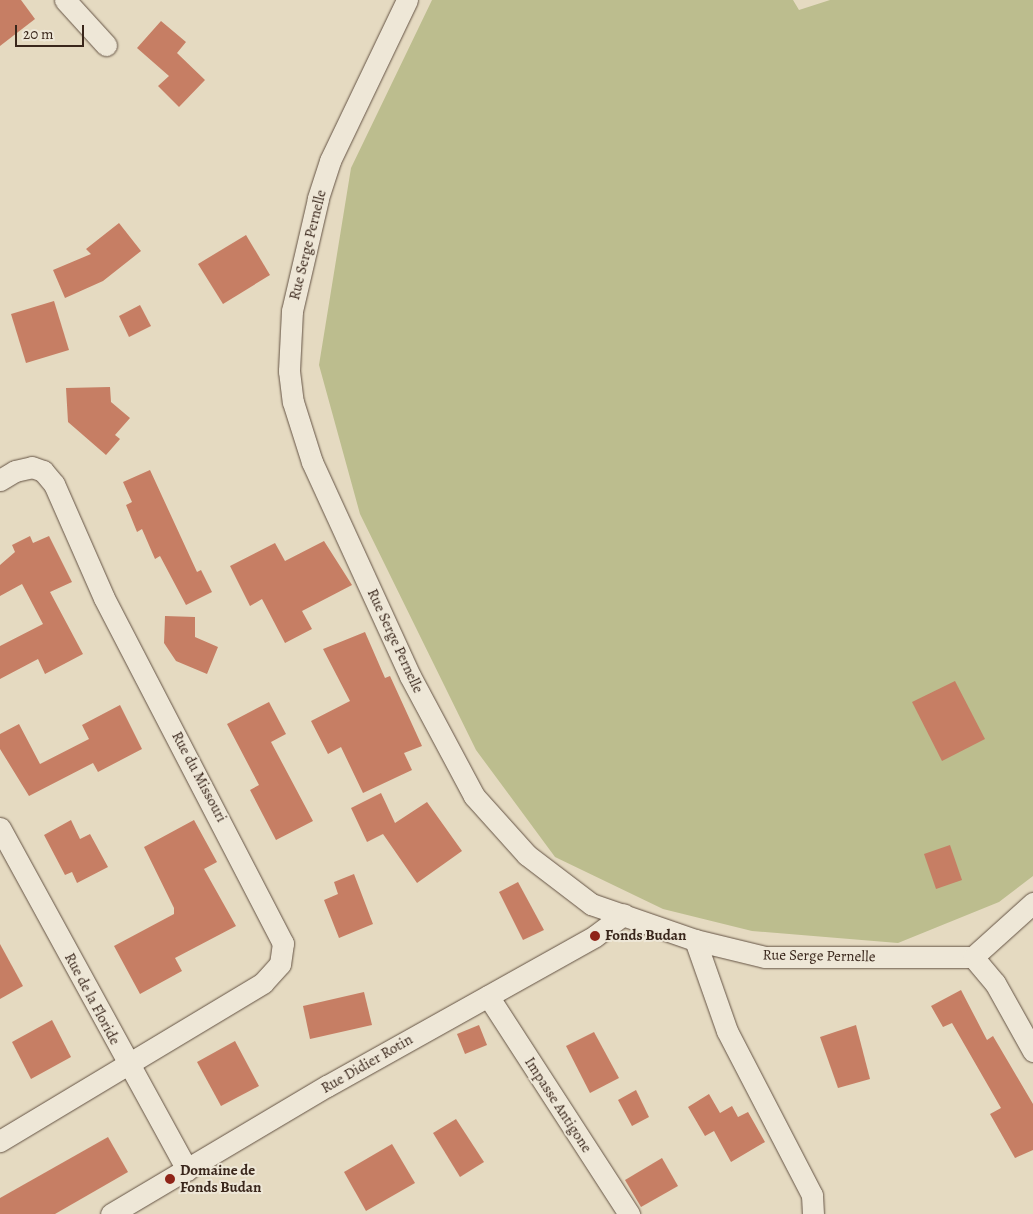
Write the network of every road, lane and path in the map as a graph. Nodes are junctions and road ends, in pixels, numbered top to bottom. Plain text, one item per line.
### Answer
1 (65, 0) edge
2 (407, 0) edge
3 (106, 45) dead end
4 (0, 480) edge
5 (0, 828) edge
6 (1033, 903) edge
7 (624, 914) junction
8 (696, 940) junction
9 (973, 957) junction
10 (488, 996) junction
11 (1033, 1051) edge
12 (126, 1062) junction
13 (0, 1141) edge
14 (187, 1170) junction
15 (111, 1214) edge
16 (629, 1214) edge
17 (813, 1214) edge

1 - 3 street
2 - 7 street, Rue Serge Pernelle
4 - 12 street, Rue du Missouri
5 - 12 street, Rue de la Floride
6 - 9 street
7 - 8 street, Rue Serge Pernelle
7 - 10 street, Rue Didier Rotin
8 - 9 street, Rue Serge Pernelle
8 - 17 street
9 - 11 street
10 - 14 street, Rue Didier Rotin
10 - 16 street, Impasse Antigone
12 - 13 street
12 - 14 street, Rue de la Floride
14 - 15 street, Rue Didier Rotin

